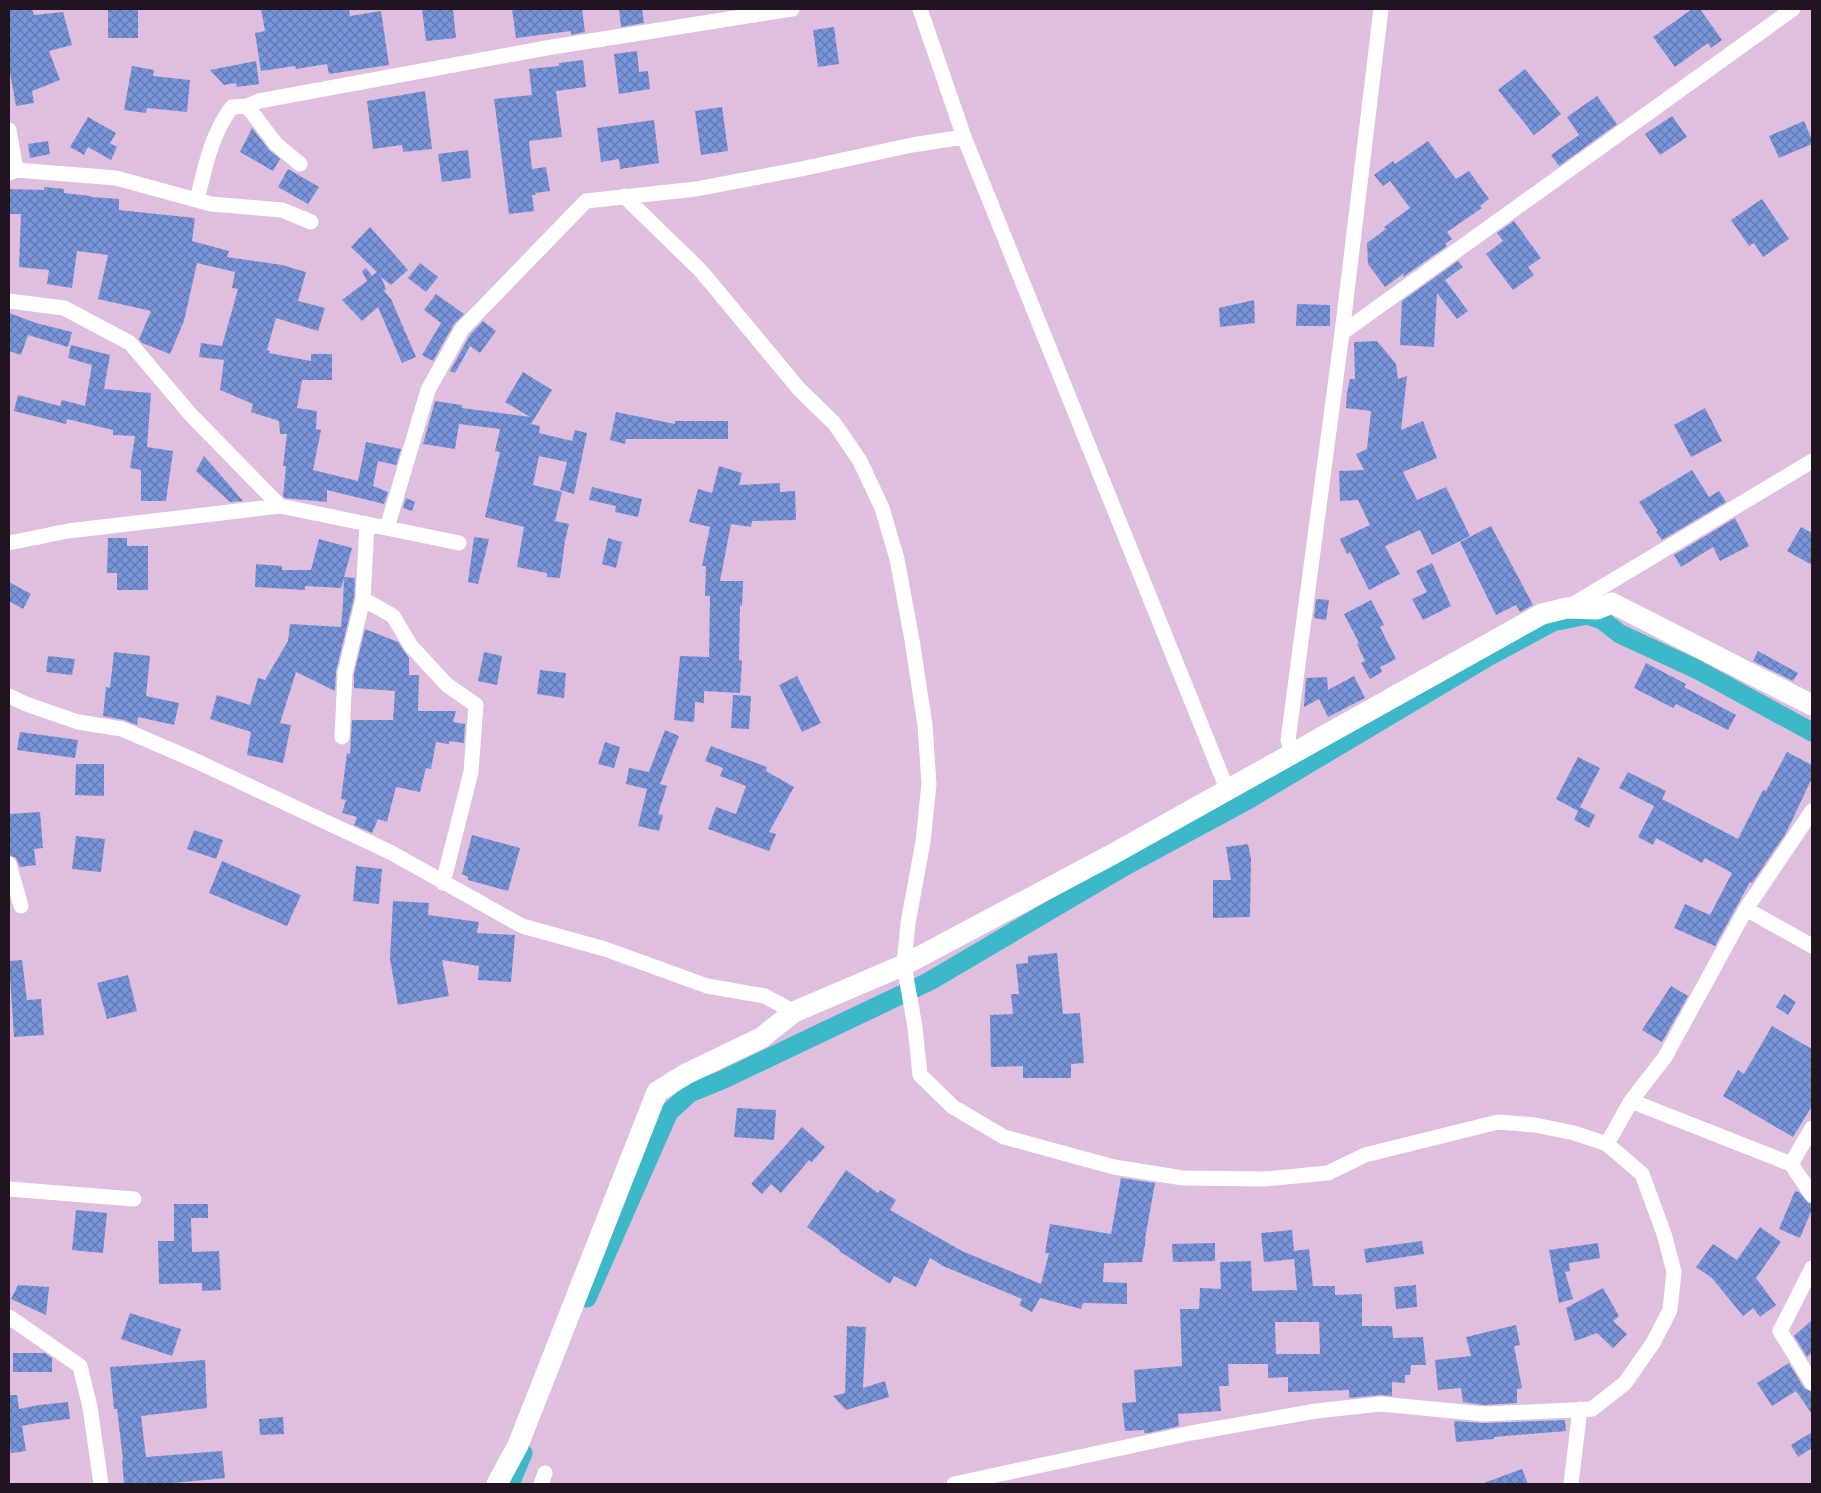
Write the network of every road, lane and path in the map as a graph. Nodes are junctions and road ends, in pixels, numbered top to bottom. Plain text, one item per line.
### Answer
1 (792, 9) edge
2 (920, 9) edge
3 (1381, 9) edge
4 (1793, 9) edge
5 (247, 106) junction
6 (9, 130) edge
7 (964, 137) junction
8 (300, 164) dead end
9 (12, 172) edge
10 (624, 196) junction
11 (197, 200) junction
12 (311, 222) dead end
13 (9, 301) edge
14 (1342, 333) junction
15 (1812, 461) edge
16 (280, 506) junction
17 (367, 524) junction
18 (387, 528) junction
19 (9, 543) edge
20 (459, 543) dead end
21 (363, 599) junction
22 (1567, 608) junction
23 (9, 696) edge
24 (1812, 705) edge
25 (342, 737) dead end
26 (1292, 753) junction
27 (1227, 789) junction
28 (1810, 820) edge
29 (9, 864) edge
30 (443, 882) junction
31 (21, 906) dead end
32 (1746, 909) junction
33 (1812, 946) edge
34 (907, 984) junction
35 (794, 1012) junction
36 (1631, 1102) junction
37 (1812, 1128) edge
38 (1606, 1144) junction
39 (1791, 1164) junction
40 (9, 1189) edge
41 (1812, 1195) edge
42 (134, 1199) dead end
43 (1812, 1268) edge
44 (9, 1317) edge
45 (1812, 1383) edge
46 (1580, 1409) junction
47 (101, 1484) edge
48 (497, 1484) edge
49 (954, 1484) edge
50 (1571, 1484) edge

1 - 5 street
2 - 7 street
3 - 14 street
4 - 14 street
5 - 8 street
5 - 11 street
6 - 9 street
7 - 10 street
7 - 27 street
9 - 11 street
10 - 18 street
10 - 34 street
11 - 12 street
13 - 16 street
14 - 26 street
15 - 22 street
16 - 17 street
16 - 19 street
17 - 18 street
17 - 21 street
18 - 20 street
21 - 25 street
21 - 30 street
22 - 24 street
22 - 26 street
23 - 30 street
26 - 27 street
27 - 34 street
28 - 32 street
29 - 31 street
30 - 35 street
32 - 33 street
32 - 36 street
34 - 35 street
34 - 38 street
35 - 48 street
36 - 38 street
36 - 39 street
37 - 39 street
38 - 46 street
39 - 41 street
40 - 42 street
43 - 45 street
44 - 47 street
46 - 49 street
46 - 50 street

